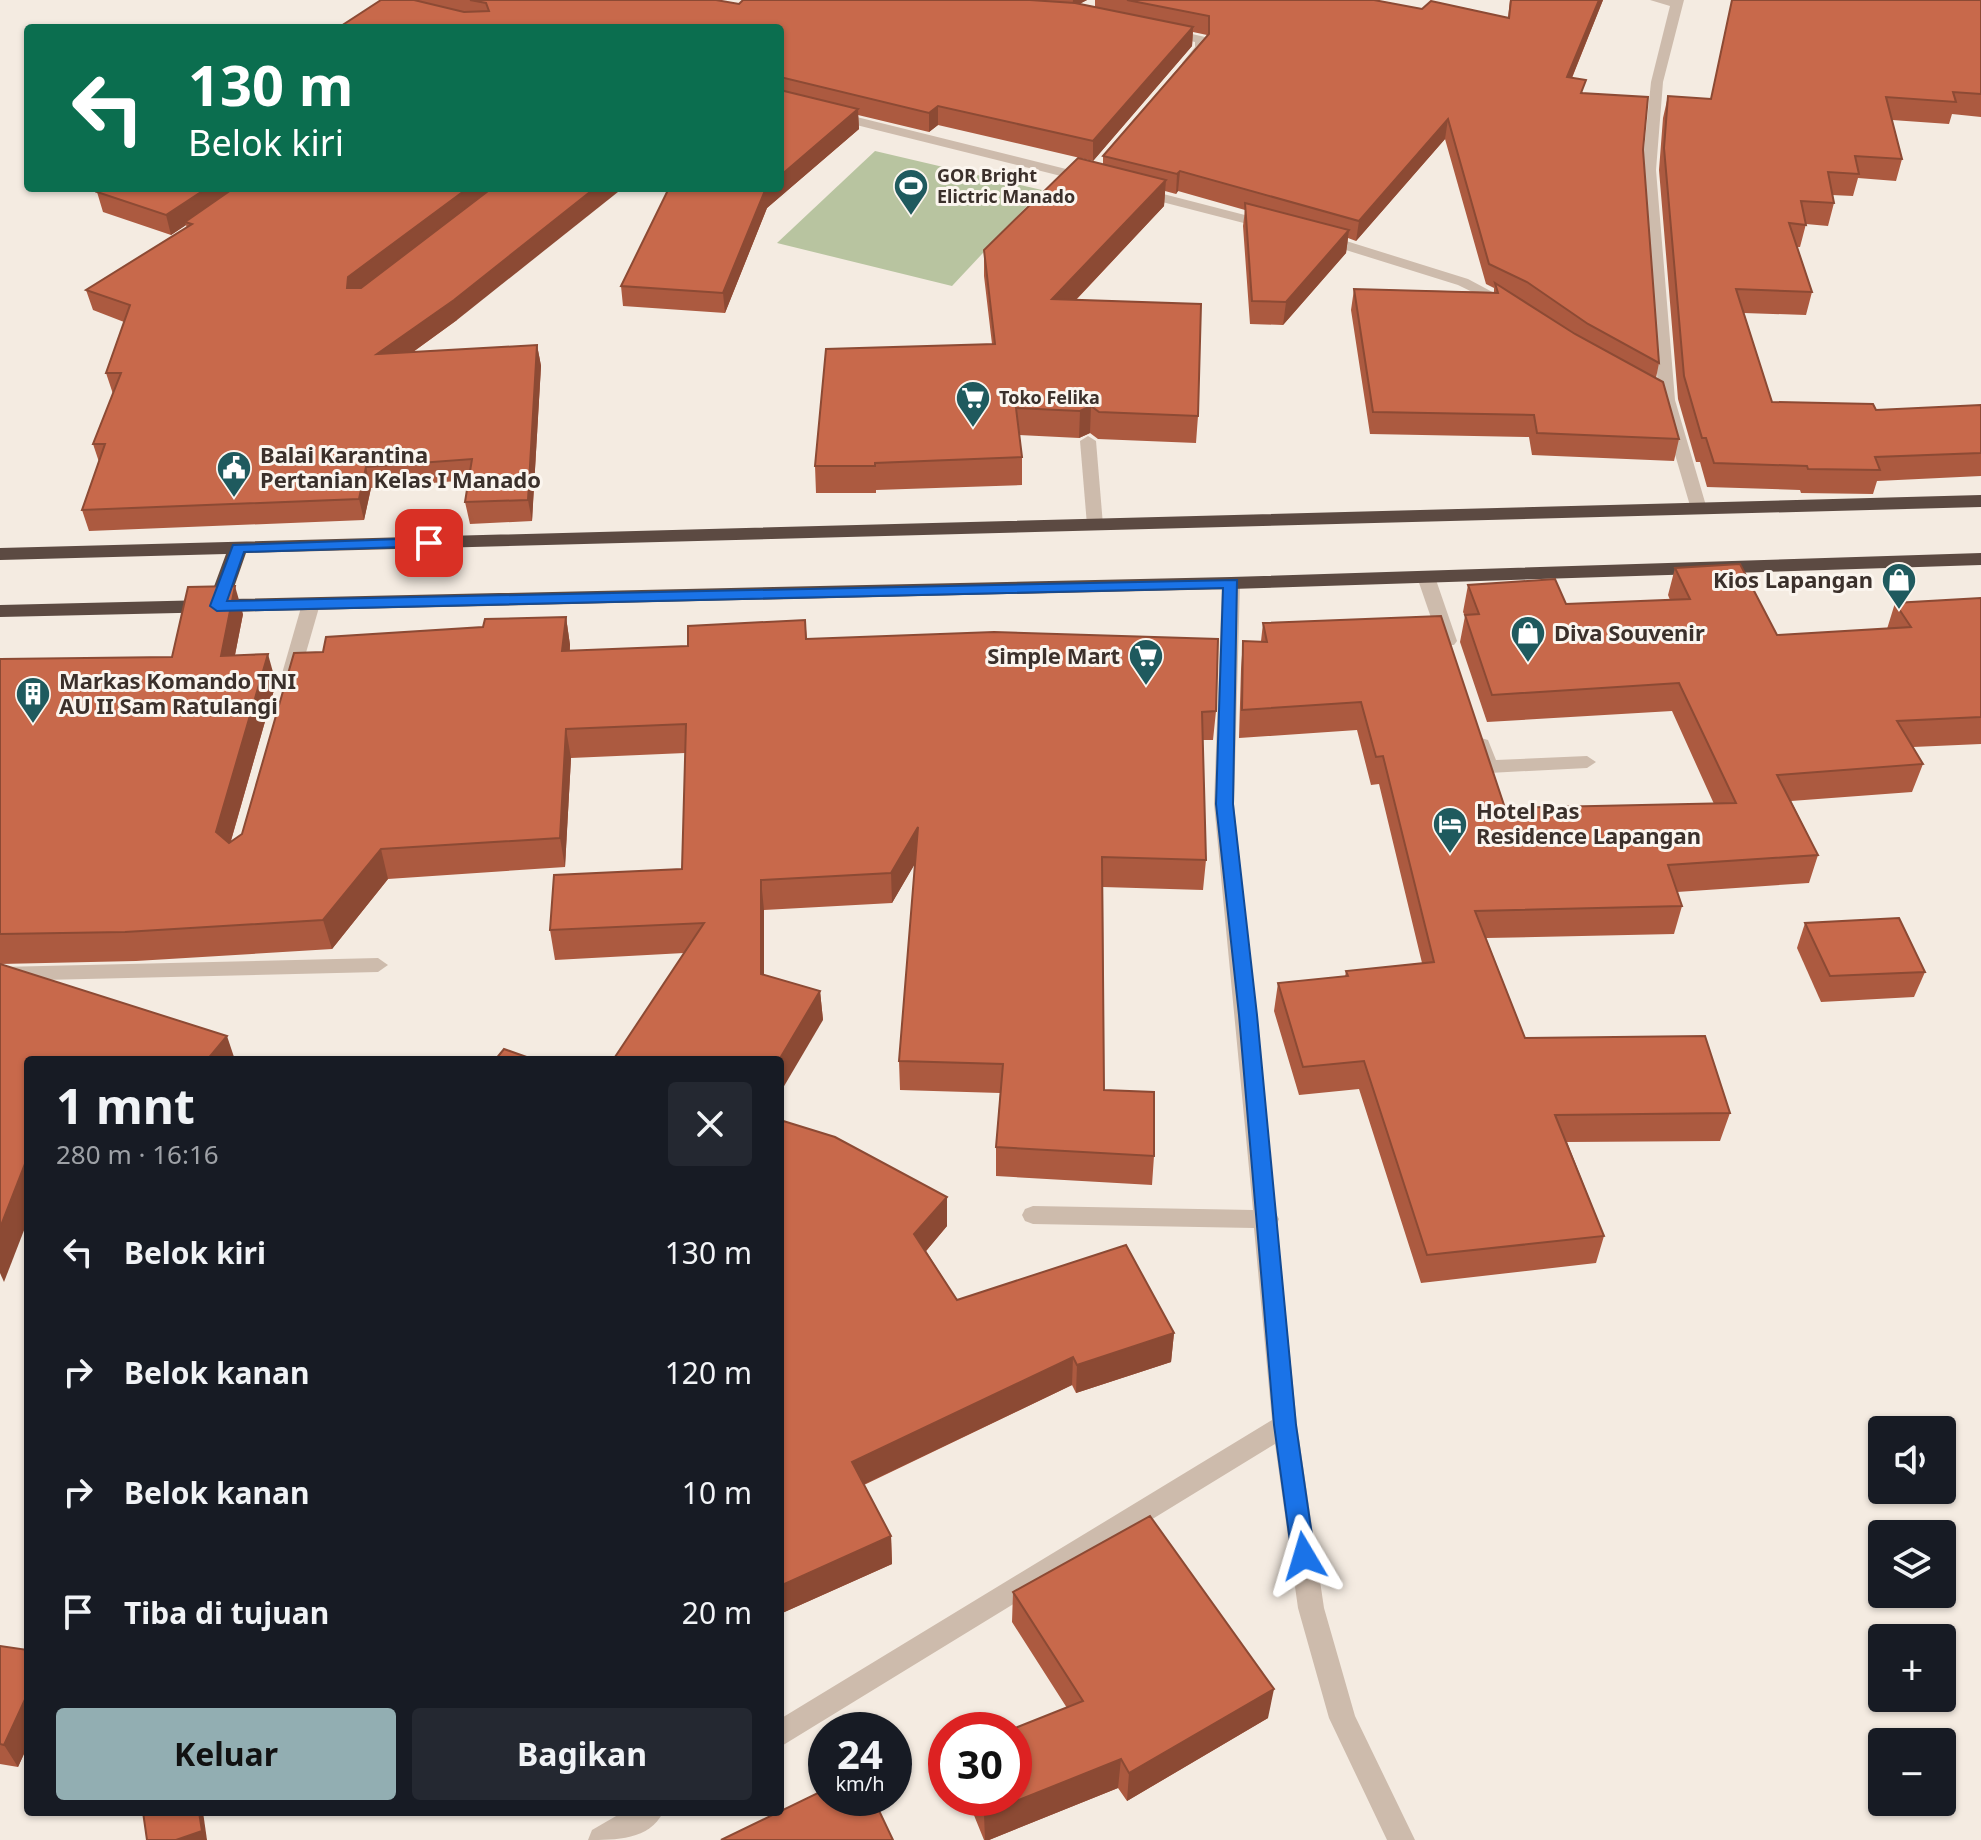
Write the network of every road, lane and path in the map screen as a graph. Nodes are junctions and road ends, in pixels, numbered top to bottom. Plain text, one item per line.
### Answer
1 (1656, 0) edge
2 (1678, 2) edge
3 (1151, 29) edge
4 (1180, 72) edge
5 (784, 103) edge
6 (1099, 167) edge
7 (1103, 182) junction
8 (1283, 229) edge
9 (1314, 236) edge
10 (1517, 308) edge
11 (1088, 441) edge
12 (1981, 501) edge
13 (1699, 509) junction
14 (1095, 525) junction
15 (238, 548) junction
16 (0, 554) edge
17 (1981, 559) edge
18 (1426, 577) junction
19 (1231, 583) junction
20 (311, 604) junction
21 (217, 606) junction
22 (0, 611) edge
23 (1456, 666) edge
24 (285, 695) edge
25 (1475, 724) edge
26 (1587, 762) dead end
27 (378, 965) dead end
28 (0, 974) edge
29 (1033, 1215) dead end
30 (1268, 1219) junction
31 (1285, 1425) junction
32 (784, 1732) edge
33 (642, 1816) edge
34 (602, 1840) edge
35 (1401, 1840) edge

1 - 2 street
2 - 13 street
3 - 4 street
5 - 7 street
6 - 7 street
7 - 8 street
9 - 10 street
11 - 14 street
12 - 13 highway
13 - 14 highway
14 - 15 highway
15 - 16 highway
15 - 21 highway
17 - 18 highway
18 - 19 highway
18 - 23 street
19 - 20 highway
19 - 30 street
20 - 21 highway
20 - 24 street
21 - 22 highway
25 - 26 street
27 - 28 street
29 - 30 street
30 - 31 street
31 - 32 street
31 - 35 street
33 - 34 street

